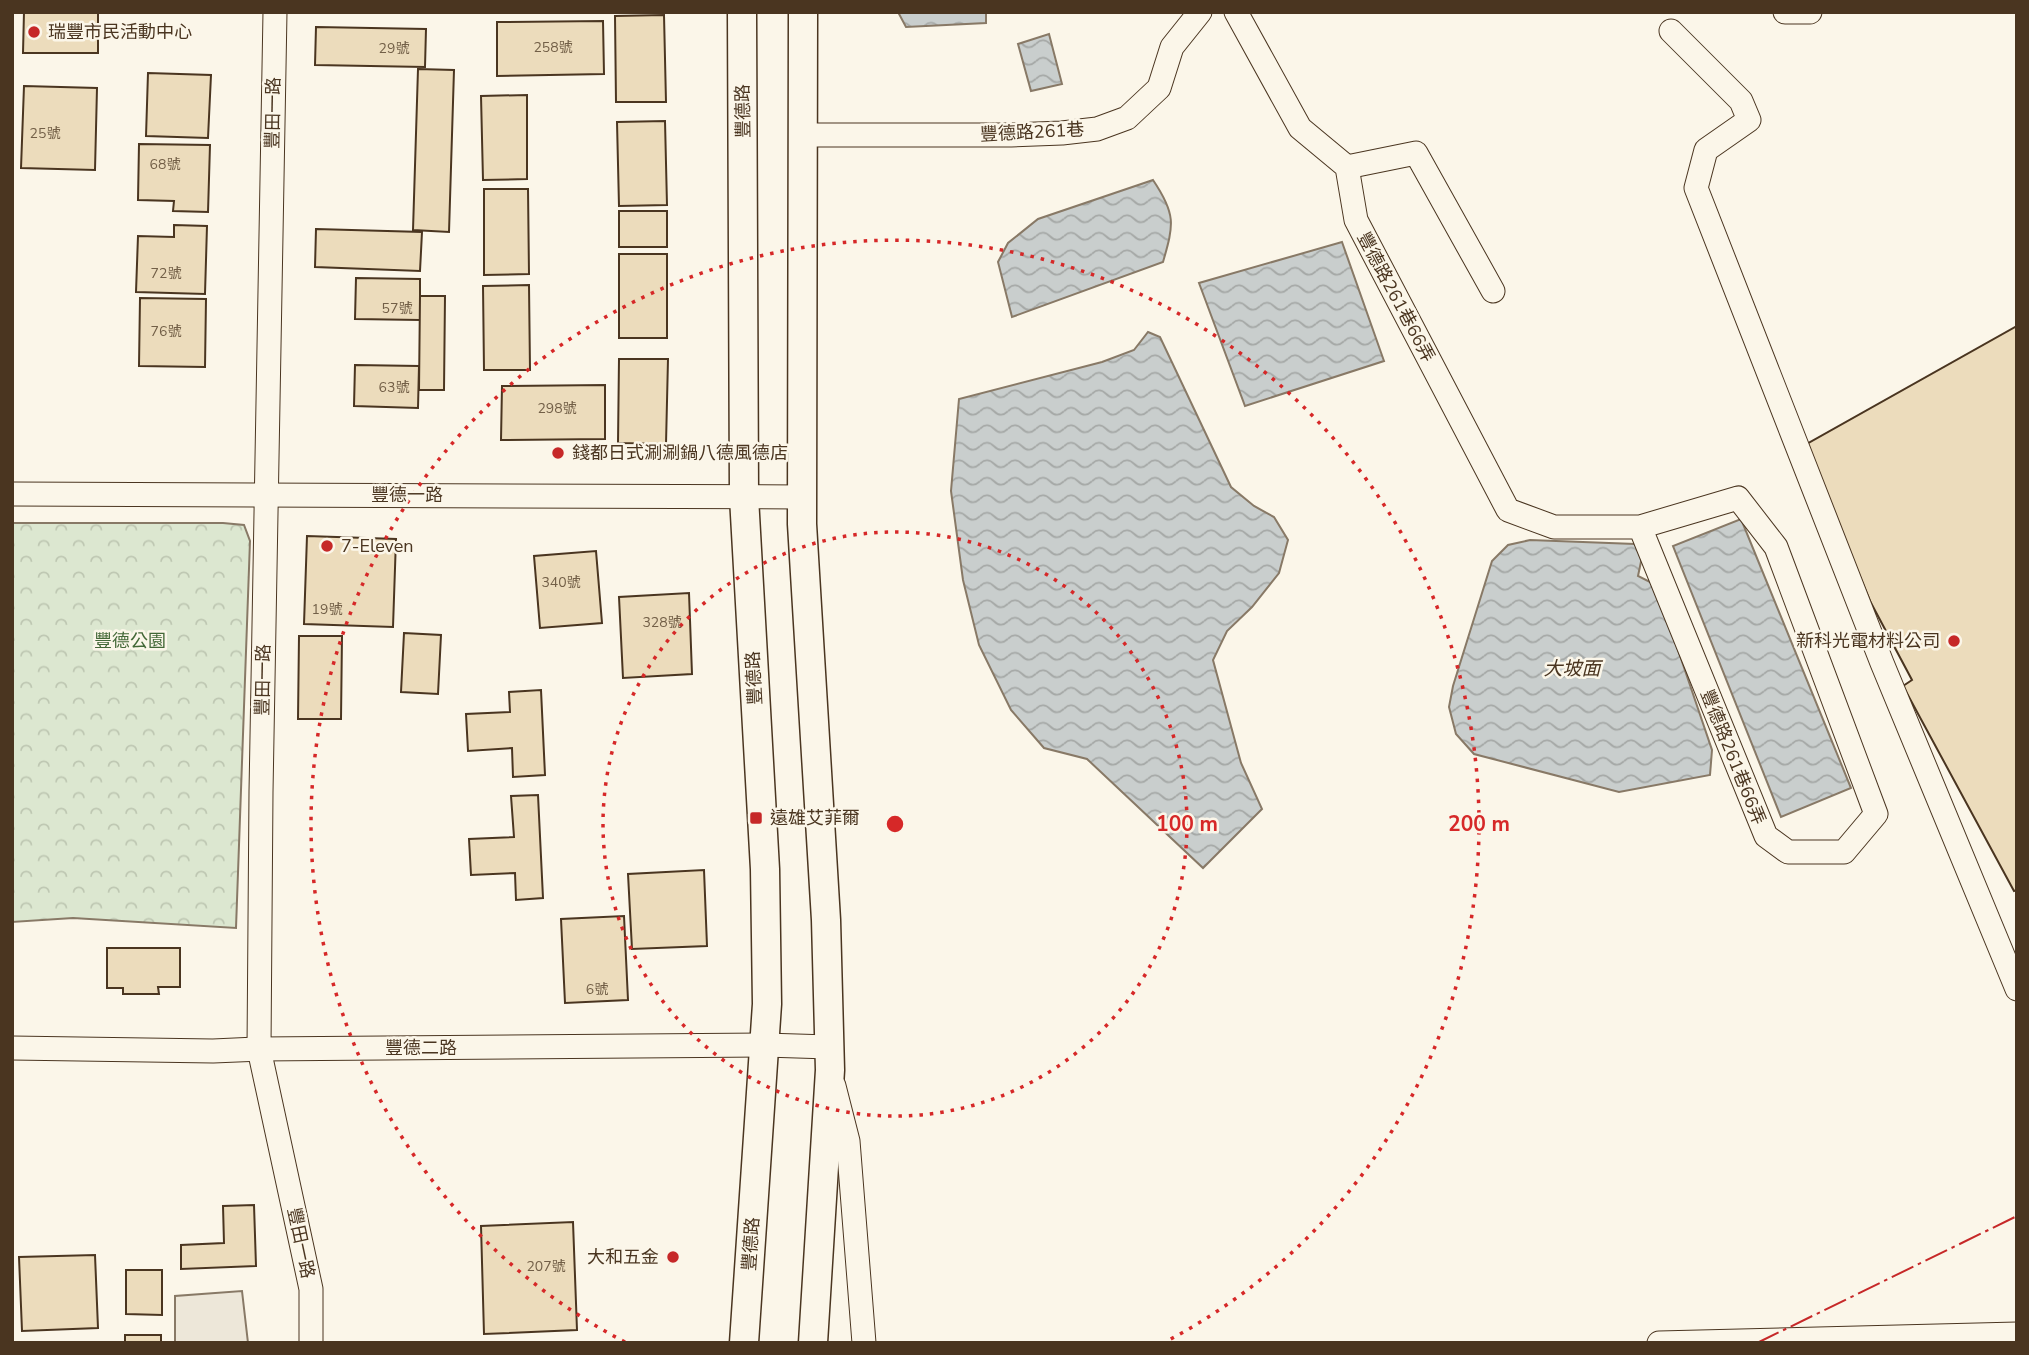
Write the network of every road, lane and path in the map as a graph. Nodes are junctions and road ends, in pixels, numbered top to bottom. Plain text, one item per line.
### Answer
1 (275, 12) edge
2 (742, 12) edge
3 (803, 12) edge
4 (1200, 12) edge
5 (1236, 12) edge
6 (1785, 12) edge
7 (1810, 12) edge
8 (1671, 31) dead end
9 (804, 135) junction
10 (1347, 167) junction
11 (1493, 291) dead end
12 (12, 494) edge
13 (267, 495) junction
14 (744, 497) junction
15 (802, 497) junction
16 (1640, 527) junction
17 (2017, 989) edge
18 (765, 1045) junction
19 (12, 1048) edge
20 (259, 1049) junction
21 (830, 1059) junction
22 (2017, 1334) edge
23 (311, 1343) edge
24 (744, 1343) edge
25 (813, 1343) edge
26 (864, 1343) edge
27 (1659, 1343) edge
28 (1680, 1343) edge

1 - 13 street, 豐田一路
2 - 14 main road, 豐德路
3 - 9 main road
4 - 9 street, 豐德路261巷
5 - 10 street
6 - 7 street
8 - 17 street
9 - 15 main road
10 - 11 street
10 - 16 street, 豐德路261巷66弄
12 - 13 street, 豐德一路
13 - 14 street, 豐德一路
13 - 20 street, 豐田一路
14 - 15 street, 豐德一路
14 - 18 main road, 豐德路
15 - 21 main road
16 - 16 street, 豐德路261巷66弄
18 - 20 street, 豐德二路
18 - 21 street, 豐德二路
18 - 24 main road, 豐德路
19 - 20 street, 豐德二路
20 - 23 street, 豐田一路
21 - 25 main road
21 - 26 street
22 - 28 street
27 - 28 street

